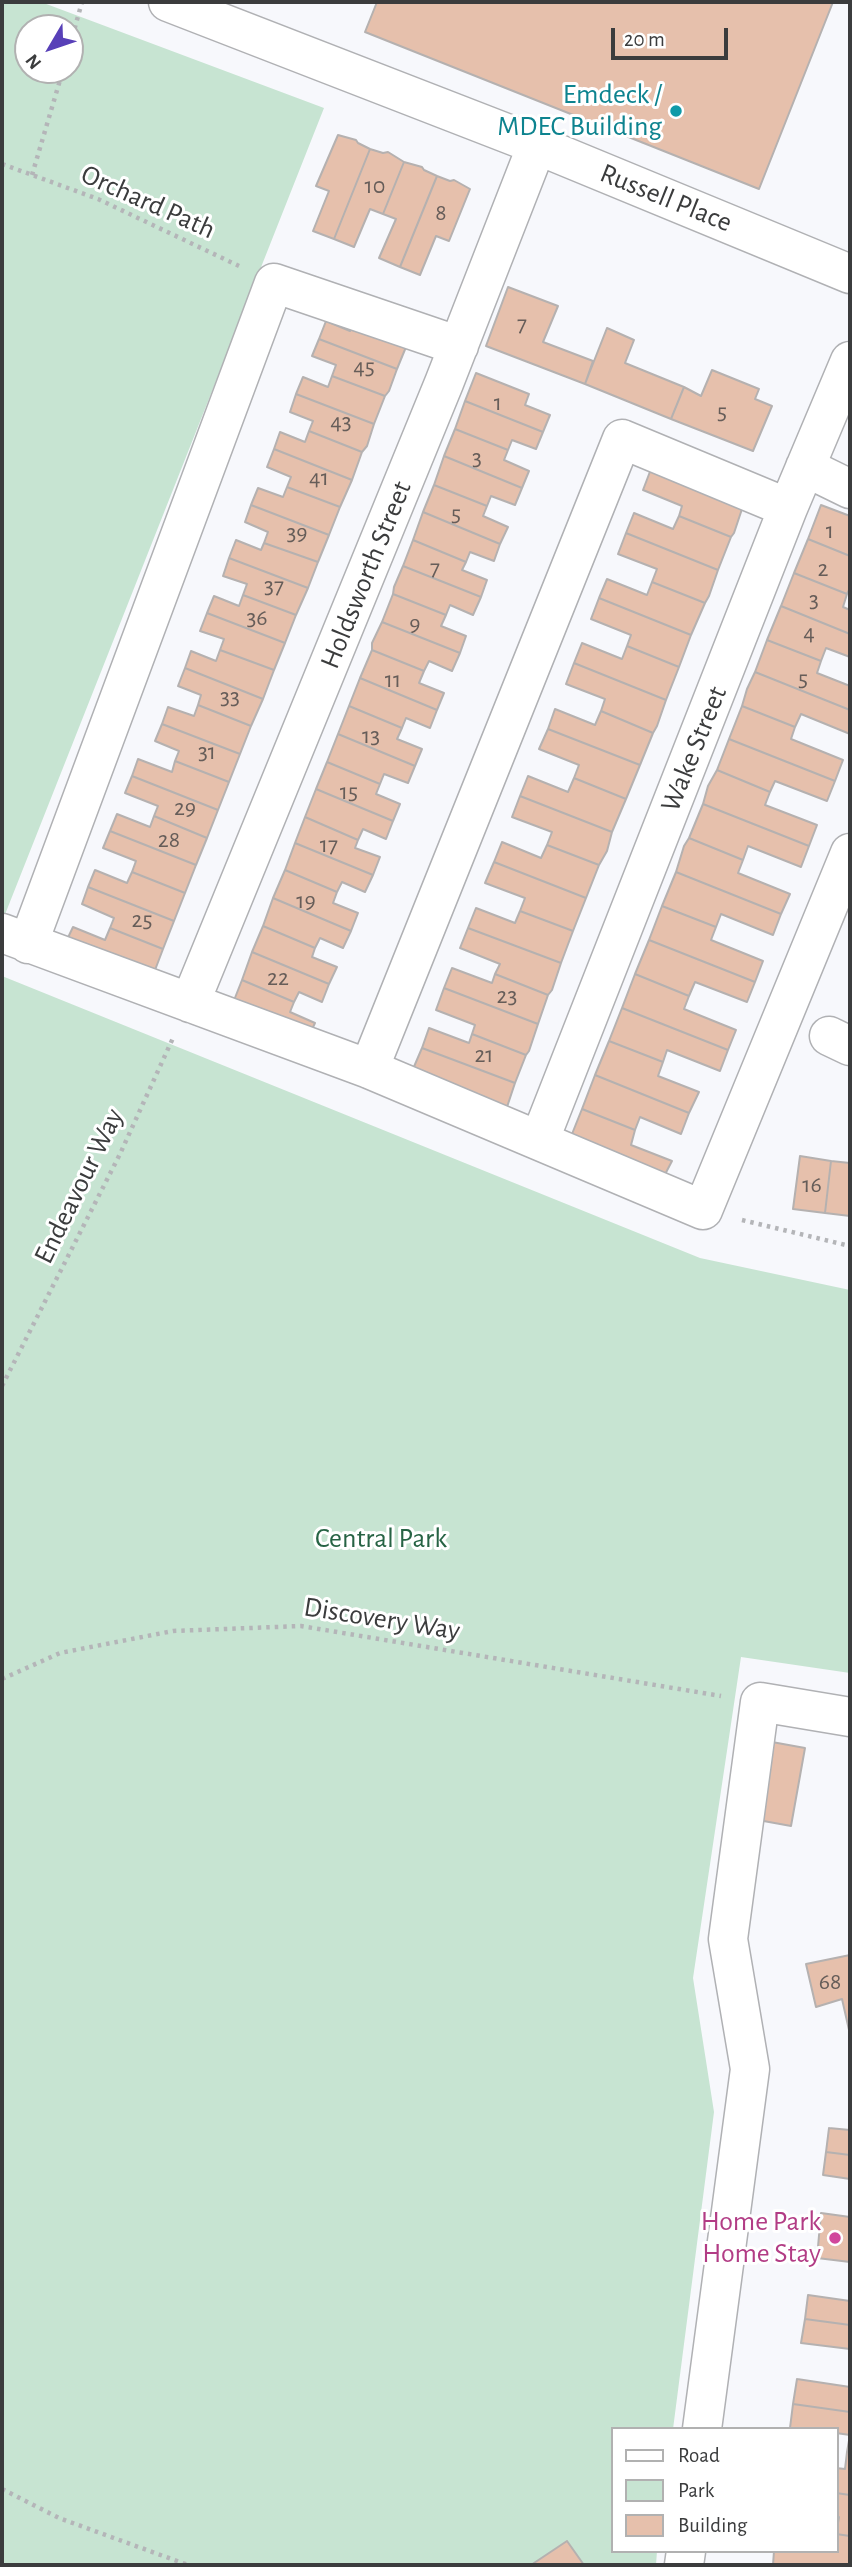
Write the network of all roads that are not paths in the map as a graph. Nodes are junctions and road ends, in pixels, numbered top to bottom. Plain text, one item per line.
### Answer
1 (185, 5) edge
2 (537, 145) junction
3 (850, 274) edge
4 (459, 346) junction
5 (850, 360) edge
6 (805, 467) junction
7 (850, 489) edge
8 (788, 508) junction
9 (850, 853) edge
10 (15, 939) edge
11 (190, 1003) junction
12 (369, 1069) junction
13 (540, 1139) junction
14 (850, 1717) edge
15 (702, 2427) edge

1 - 2 street, Russell Place
2 - 3 street, Russell Place
2 - 4 street, Holdsworth Street
4 - 10 street
4 - 11 street, Holdsworth Street
5 - 6 street, Wake Street
6 - 7 street
6 - 8 street, Wake Street
8 - 12 street
8 - 13 street, Wake Street
9 - 13 street
10 - 11 street
11 - 12 street
12 - 13 street
14 - 15 street

